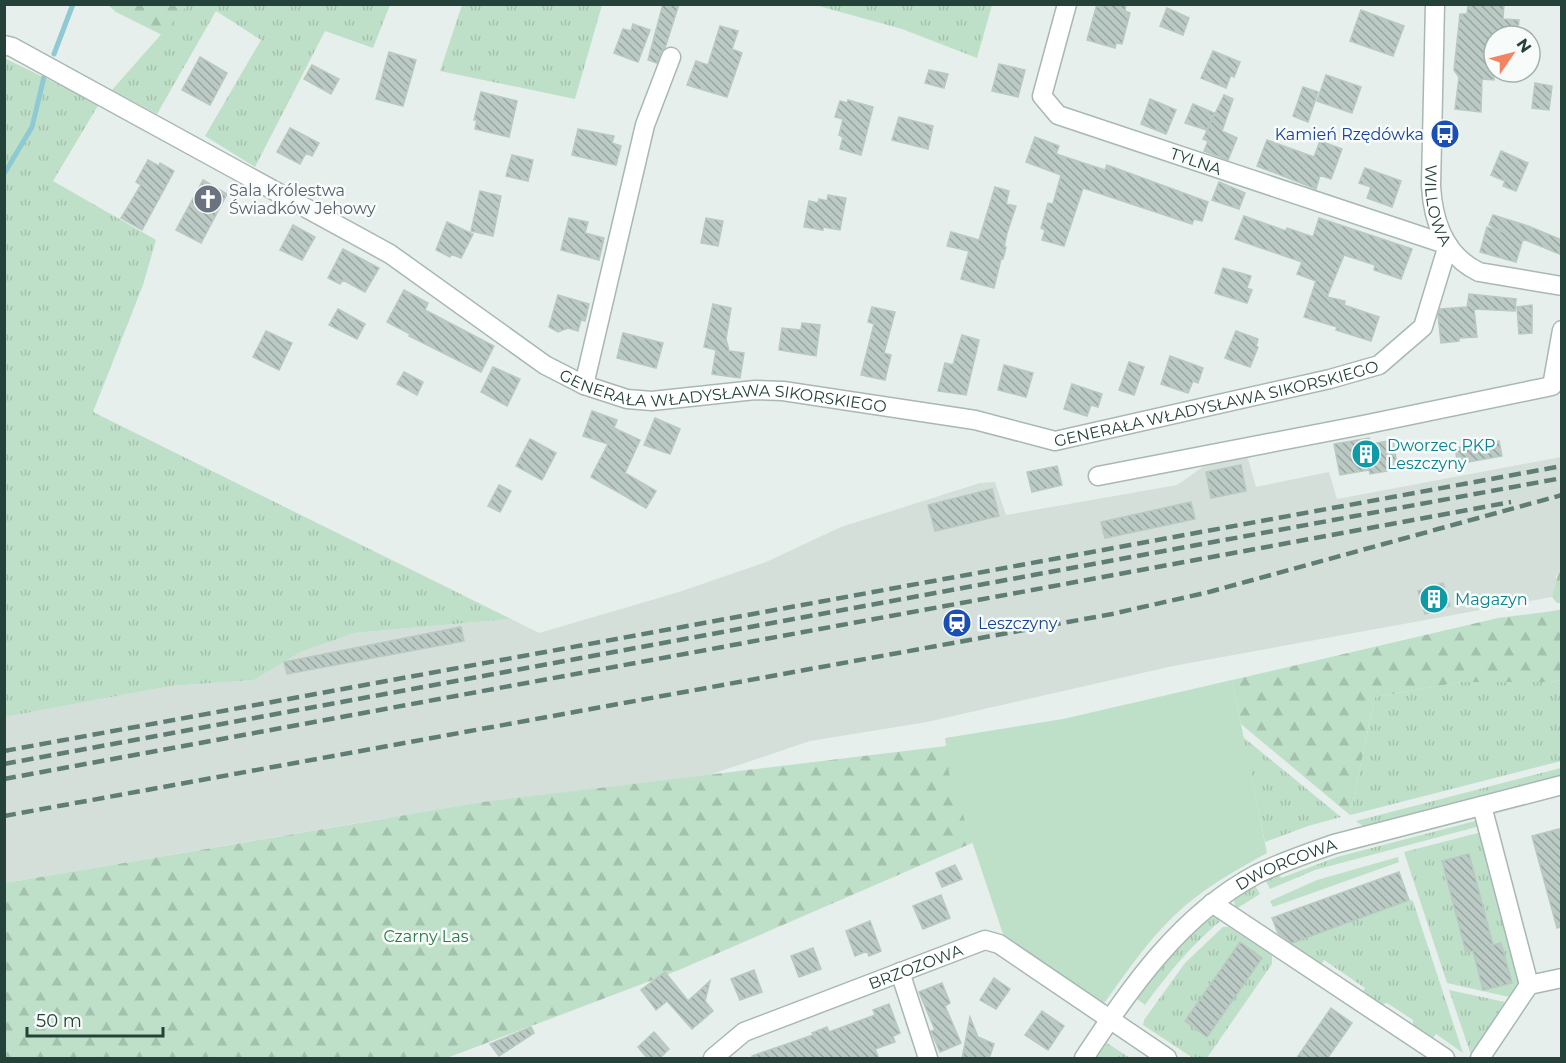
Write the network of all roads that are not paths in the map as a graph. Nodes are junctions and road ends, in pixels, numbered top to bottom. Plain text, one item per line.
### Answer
1 (1067, 4) edge
2 (1435, 4) edge
3 (4, 45) edge
4 (670, 57) dead end
5 (1448, 245) junction
6 (1562, 286) edge
7 (1562, 330) edge
8 (585, 386) junction
9 (1098, 476) dead end
10 (1562, 785) edge
11 (1482, 806) junction
12 (1212, 903) junction
13 (900, 972) junction
14 (1562, 978) edge
15 (1529, 986) junction
16 (1111, 1020) junction
17 (713, 1059) edge
18 (928, 1059) edge
19 (1084, 1059) edge
20 (1167, 1059) edge
21 (1445, 1059) edge
22 (1480, 1059) edge

1 - 5 street, TYLNA
2 - 5 street, WILLOWA
3 - 8 street, GENERAŁA WŁADYSŁAWA SIKORSKIEGO
4 - 8 street
5 - 6 street, WILLOWA
5 - 8 street, GENERAŁA WŁADYSŁAWA SIKORSKIEGO
7 - 9 street
10 - 11 street, DWORCOWA
11 - 12 street, DWORCOWA
11 - 15 street
12 - 16 street, DWORCOWA
12 - 21 street
13 - 16 street, BRZOZOWA
13 - 17 street, BRZOZOWA
13 - 18 street
14 - 15 street
15 - 22 street
16 - 19 street, DWORCOWA
16 - 20 street

